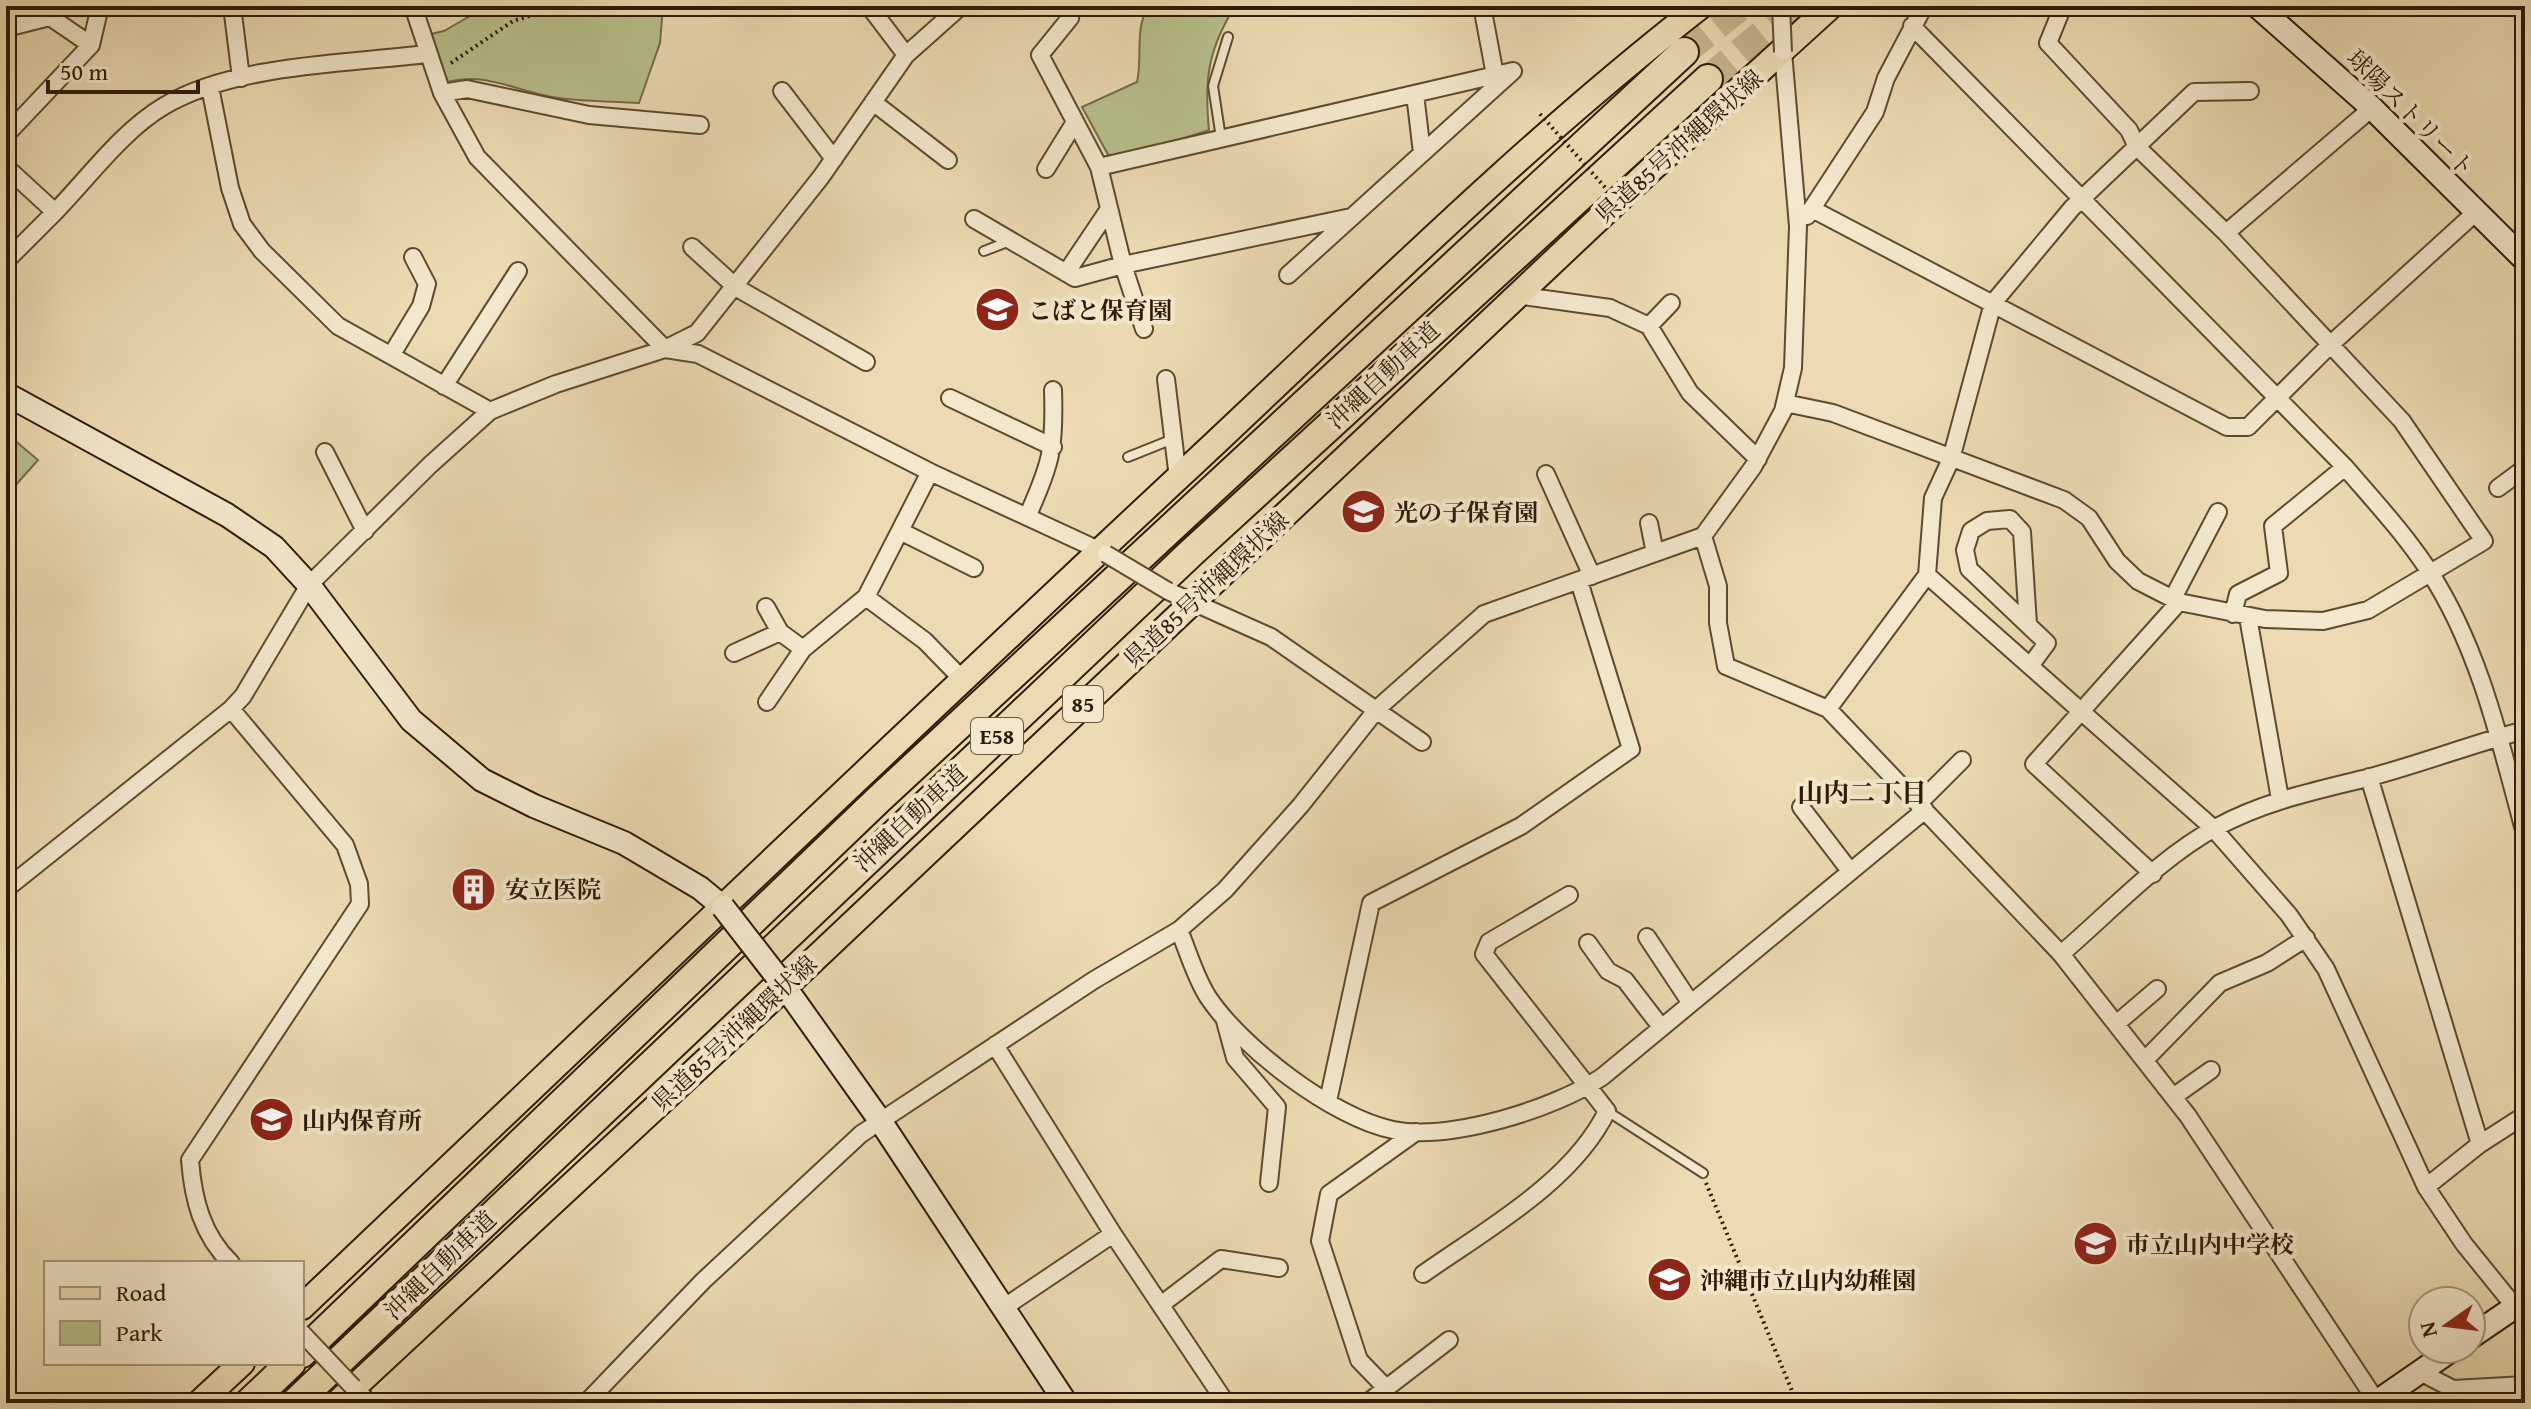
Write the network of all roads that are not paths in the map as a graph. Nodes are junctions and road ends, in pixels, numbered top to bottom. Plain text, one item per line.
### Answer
1 (100, 6) edge
2 (232, 6) edge
3 (413, 6) edge
4 (869, 6) edge
5 (1062, 6) edge
6 (1482, 6) edge
7 (1701, 6) edge
8 (1781, 6) edge
9 (1831, 6) edge
10 (1924, 6) edge
11 (2063, 6) edge
12 (2257, 6) edge
13 (952, 9) edge
14 (1912, 26) junction
15 (6, 28) edge
16 (1228, 37) dead end
17 (91, 45) junction
18 (1684, 52) tunnel mouth
19 (1783, 52) junction
20 (426, 54) junction
21 (906, 55) junction
22 (1495, 75) junction
23 (241, 78) junction
24 (1708, 79) tunnel mouth
25 (210, 87) junction
26 (782, 91) dead end
27 (2250, 91) dead end
28 (442, 93) junction
29 (1415, 94) junction
30 (873, 102) junction
31 (2372, 108) junction
32 (1075, 122) junction
33 (700, 125) dead end
34 (6, 135) edge
35 (1221, 139) junction
36 (2137, 147) junction
37 (1422, 153) junction
38 (834, 159) junction
39 (948, 160) dead end
40 (6, 167) edge
41 (1099, 167) junction
42 (1046, 169) dead end
43 (2079, 200) junction
44 (1109, 209) junction
45 (1814, 210) junction
46 (55, 212) junction
47 (2475, 213) junction
48 (1353, 217) junction
49 (974, 219) dead end
50 (1798, 226) junction
51 (2226, 233) junction
52 (1010, 241) junction
53 (692, 247) dead end
54 (984, 251) dead end
55 (2522, 252) edge
56 (413, 257) dead end
57 (6, 261) edge
58 (1123, 265) junction
59 (518, 271) dead end
60 (1066, 273) junction
61 (1288, 275) dead end
62 (737, 288) junction
63 (1516, 295) junction
64 (1671, 303) dead end
65 (1993, 303) junction
66 (1649, 326) junction
67 (1144, 329) dead end
68 (2331, 344) junction
69 (665, 349) junction
70 (392, 354) junction
71 (866, 362) dead end
72 (1166, 379) dead end
73 (444, 386) junction
74 (1053, 390) dead end
75 (6, 394) edge
76 (950, 398) dead end
77 (2276, 401) junction
78 (1785, 403) junction
79 (490, 411) junction
80 (1173, 439) junction
81 (1053, 447) junction
82 (325, 452) dead end
83 (1128, 457) dead end
84 (1758, 459) junction
85 (1951, 459) junction
86 (2345, 467) junction
87 (2525, 468) edge
88 (930, 472) junction
89 (1546, 474) dead end
90 (1178, 478) junction
91 (2498, 488) dead end
92 (2218, 512) dead end
93 (1027, 517) junction
94 (1649, 523) dead end
95 (365, 531) junction
96 (900, 531) junction
97 (1703, 536) junction
98 (1102, 552) junction
99 (1655, 553) junction
100 (974, 568) dead end
101 (2430, 573) junction
102 (1927, 575) junction
103 (1585, 578) junction
104 (309, 585) junction
105 (866, 597) junction
106 (2176, 600) junction
107 (1191, 602) junction
108 (766, 607) dead end
109 (2240, 615) junction
110 (2028, 624) junction
111 (780, 632) junction
112 (803, 649) junction
113 (734, 653) dead end
114 (2030, 666) junction
115 (962, 679) junction
116 (767, 702) dead end
117 (1378, 708) junction
118 (231, 709) junction
119 (1828, 709) junction
120 (2079, 710) junction
121 (2525, 730) edge
122 (2498, 737) junction
123 (1422, 742) dead end
124 (1962, 760) dead end
125 (2369, 777) junction
126 (2280, 799) junction
127 (1801, 807) dead end
128 (1921, 807) junction
129 (2213, 828) junction
130 (2525, 834) edge
131 (1850, 871) junction
132 (2153, 874) junction
133 (6, 889) edge
134 (1569, 895) dead end
135 (723, 907) junction
136 (1179, 930) junction
137 (1647, 937) dead end
138 (2306, 938) junction
139 (1588, 943) dead end
140 (2061, 954) junction
141 (785, 987) junction
142 (2157, 989) dead end
143 (1690, 1002) junction
144 (1225, 1019) junction
145 (2116, 1024) junction
146 (1661, 1027) junction
147 (995, 1045) junction
148 (2145, 1060) junction
149 (2211, 1070) dead end
150 (1588, 1086) junction
151 (2173, 1097) junction
152 (1328, 1101) junction
153 (1607, 1111) junction
154 (2525, 1115) edge
155 (881, 1122) junction
156 (1416, 1132) junction
157 (2480, 1144) junction
158 (1703, 1173) road end
159 (1269, 1183) dead end
160 (2426, 1187) junction
161 (1113, 1234) junction
162 (229, 1261) edge
163 (1279, 1268) dead end
164 (1423, 1274) dead end
165 (2520, 1303) edge
166 (1162, 1304) junction
167 (304, 1305) edge
168 (1003, 1308) junction
169 (2487, 1326) edge
170 (304, 1336) edge
171 (1449, 1340) dead end
172 (304, 1351) edge
173 (240, 1365) edge
174 (289, 1365) edge
175 (2430, 1365) edge
176 (2420, 1372) junction
177 (2525, 1385) edge
178 (1386, 1388) junction
179 (353, 1398) edge
180 (2376, 1402) edge
181 (199, 1403) edge
182 (249, 1403) edge
183 (295, 1403) edge
184 (586, 1403) edge
185 (1066, 1403) edge
186 (1226, 1403) edge
187 (1367, 1403) edge

1 - 17 street
2 - 23 street
3 - 20 street
4 - 21 street
5 - 32 street
6 - 22 street
7 - 90 main road
8 - 19 street, bridge
9 - 19 main road, 県道85号沖縄環状線 / 85
10 - 14 street
11 - 36 street
12 - 31 street, 球陽ストリート
13 - 21 street
14 - 43 street
14 - 45 street
15 - 17 street
16 - 35 lane
17 - 34 street
18 - 172 highway, 沖縄自動車道 / E58
19 - 50 street
19 - 63 main road, 県道85号沖縄環状線 / 85
20 - 23 street
20 - 28 street
21 - 30 street
22 - 29 street
22 - 37 street
23 - 25 street
24 - 183 highway, 沖縄自動車道 / E58
25 - 46 street
25 - 70 street
26 - 38 street
27 - 36 street
28 - 33 street
28 - 69 street
29 - 35 street
29 - 37 street
30 - 38 street
30 - 39 street
31 - 47 street, 球陽ストリート
31 - 51 street
32 - 41 street
32 - 42 street
35 - 41 street
36 - 43 street
36 - 51 street
37 - 48 street
38 - 62 street
40 - 46 street
41 - 44 street
43 - 65 street
43 - 77 street
44 - 58 street
44 - 60 street
45 - 50 street
45 - 65 street
46 - 57 street
47 - 55 street, 球陽ストリート
47 - 68 street
48 - 58 street
48 - 61 street
49 - 52 street
50 - 78 street
51 - 68 street
52 - 54 lane
52 - 60 street
53 - 62 street
56 - 70 street
58 - 60 street
58 - 67 street
59 - 73 street
62 - 69 street
62 - 71 street
63 - 66 street
63 - 107 main road, 県道85号沖縄環状線 / 85
64 - 66 street
65 - 77 street
65 - 85 street
66 - 84 street
68 - 77 street
68 - 101 street
69 - 79 street
69 - 88 street
70 - 73 street
72 - 80 street
73 - 79 street
74 - 81 street
75 - 104 street
76 - 81 street
77 - 86 street
78 - 84 street
78 - 85 street
79 - 95 street
80 - 83 lane
80 - 90 street
81 - 93 street
82 - 95 street
84 - 97 street
85 - 102 street
85 - 106 street
86 - 101 street
86 - 109 street
87 - 91 street
88 - 93 street
88 - 96 street
89 - 103 street
90 - 98 main road
92 - 106 street
93 - 98 street
94 - 99 street
95 - 104 street
96 - 100 street
96 - 105 street
97 - 99 street
97 - 119 street
98 - 107 street, bridge
98 - 115 main road
99 - 103 street
101 - 109 street
101 - 122 street
102 - 114 street
102 - 119 street
103 - 117 street
103 - 152 street
104 - 118 street
104 - 135 street
105 - 112 street
105 - 115 street
106 - 109 street
106 - 120 street
107 - 117 street
107 - 141 main road, 県道85号沖縄環状線 / 85
108 - 111 street
109 - 126 street
110 - 110 street
110 - 114 street
111 - 112 street
111 - 113 street
112 - 116 street
114 - 120 street
115 - 135 main road
117 - 123 street
117 - 136 street
118 - 133 street
118 - 162 street
119 - 128 street
120 - 129 street
120 - 132 street
121 - 122 street
122 - 125 street
122 - 130 street
124 - 128 street
125 - 126 street
125 - 157 street
126 - 129 street
127 - 131 street
128 - 131 street
128 - 140 street
129 - 132 street
129 - 138 street
131 - 143 street
132 - 140 street
134 - 150 street
135 - 141 street, bridge
135 - 167 main road
136 - 144 street
136 - 147 street
137 - 143 street
138 - 148 street
138 - 160 street
139 - 146 street
140 - 145 street
141 - 155 street
141 - 179 main road, 県道85号沖縄環状線 / 85
142 - 145 street
143 - 146 street
144 - 152 street
144 - 159 street
145 - 148 street
146 - 150 street
147 - 155 street
147 - 161 street
148 - 151 street
149 - 151 street
150 - 153 street
150 - 156 street
151 - 180 street
152 - 156 street
153 - 158 lane
153 - 164 street
154 - 157 street
155 - 168 street
155 - 184 street
156 - 178 street
157 - 160 street
160 - 165 street
161 - 166 street
161 - 168 street
163 - 166 street
165 - 169 street
166 - 186 street
168 - 185 street
170 - 179 street, bridge
171 - 178 street
173 - 181 main road
174 - 182 highway
175 - 176 street
176 - 177 street
176 - 180 street
178 - 187 street

